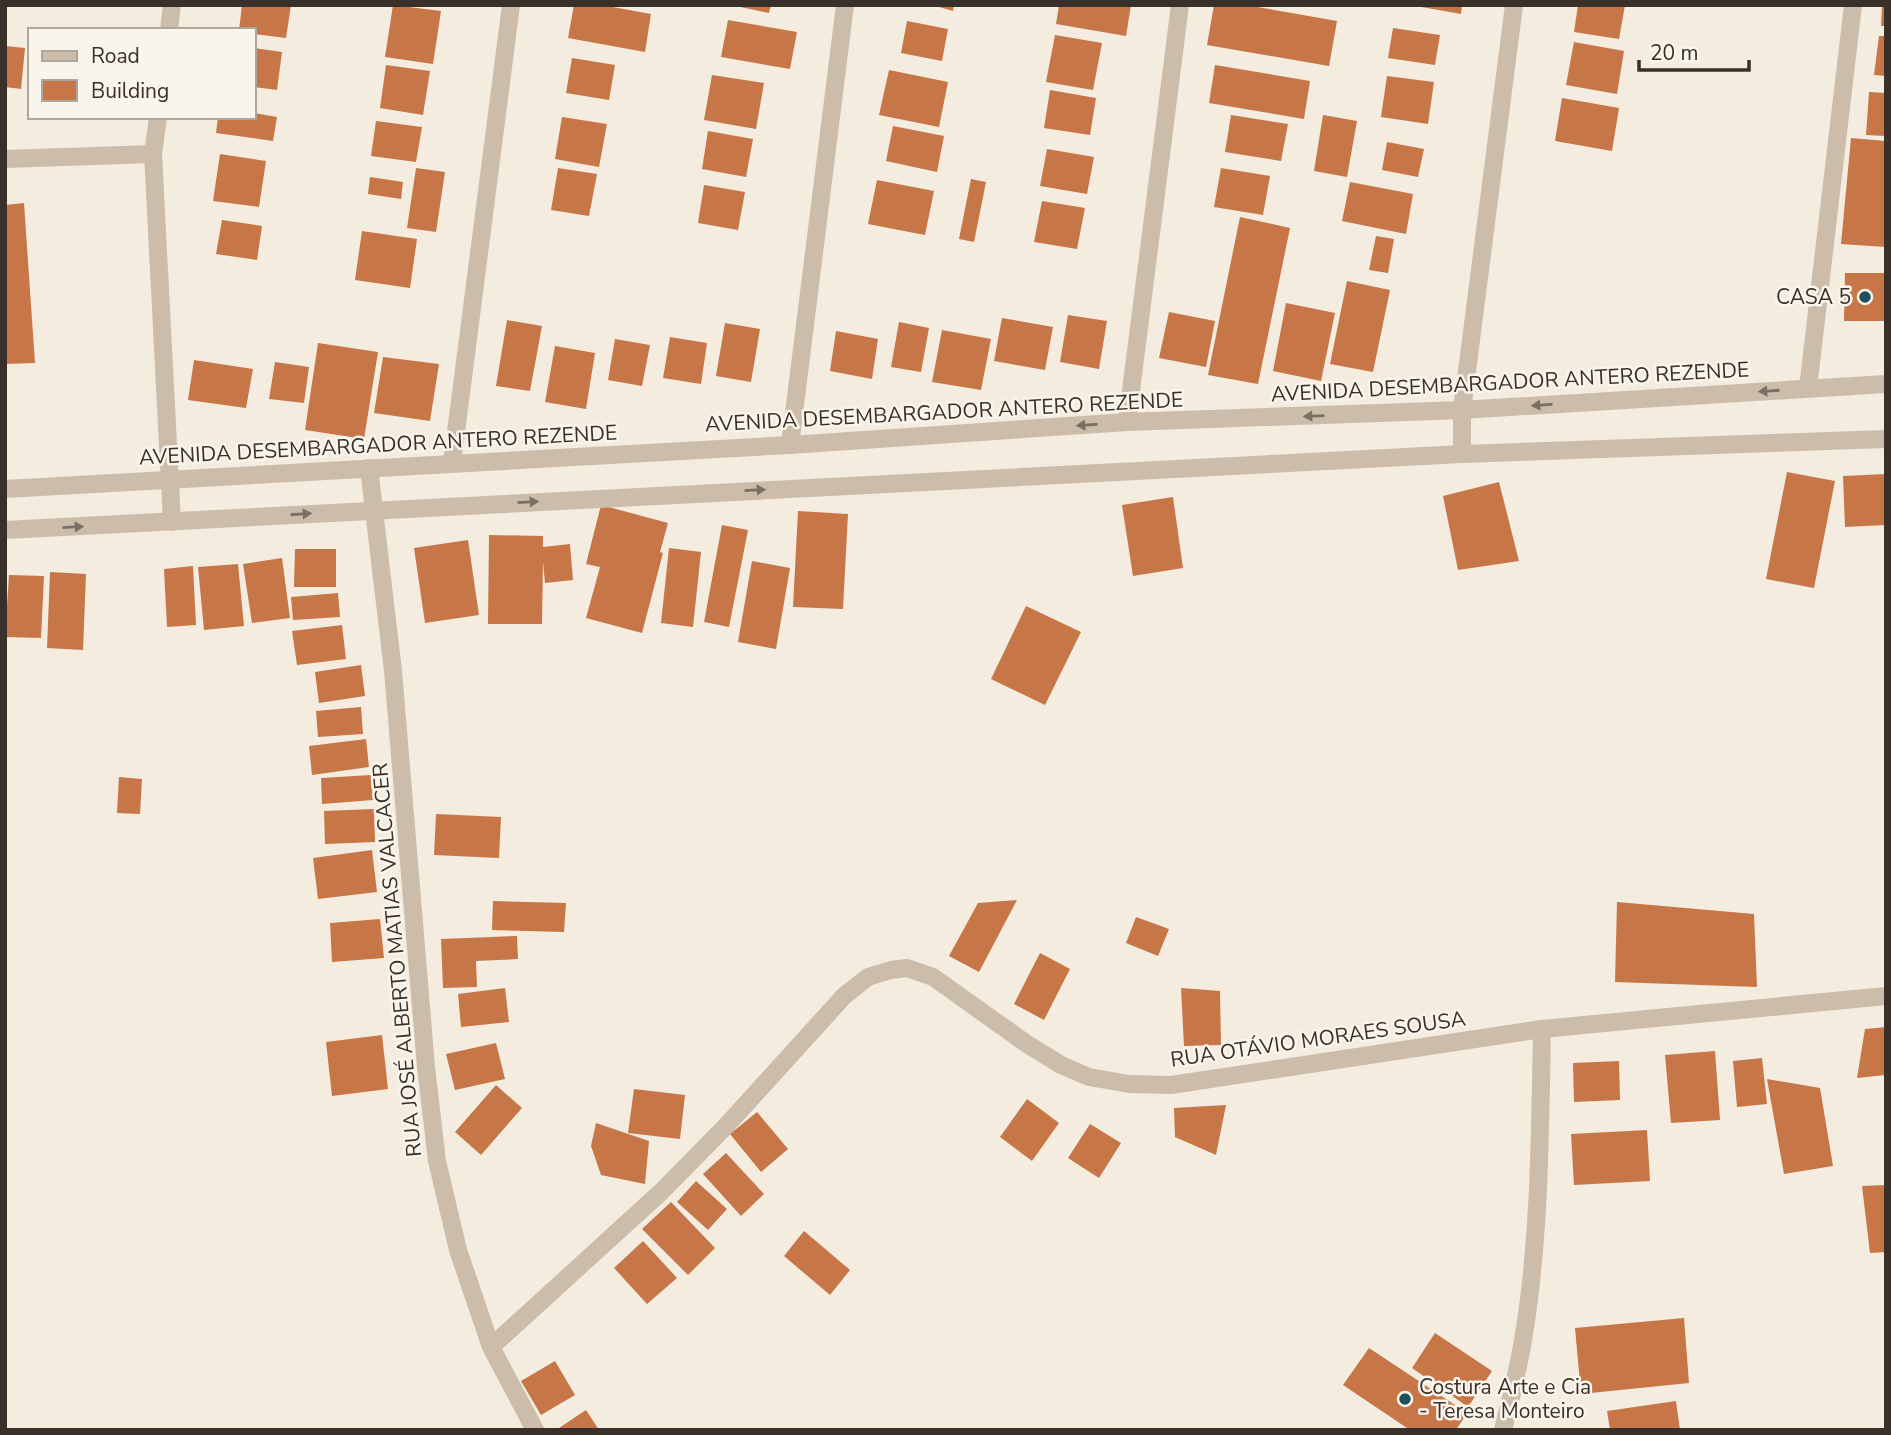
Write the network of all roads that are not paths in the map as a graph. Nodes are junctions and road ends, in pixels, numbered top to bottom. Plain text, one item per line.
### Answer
1 (172, 5) edge
2 (511, 5) edge
3 (845, 5) edge
4 (1180, 5) edge
5 (1514, 5) edge
6 (1853, 5) edge
7 (169, 28) edge
8 (158, 119) edge
9 (153, 154) junction
10 (5, 159) edge
11 (1886, 384) edge
12 (1808, 388) junction
13 (1462, 411) junction
14 (1127, 422) junction
15 (1886, 439) edge
16 (790, 445) junction
17 (1462, 454) junction
18 (452, 463) junction
19 (369, 468) junction
20 (169, 480) junction
21 (5, 489) edge
22 (374, 510) junction
23 (172, 522) junction
24 (5, 530) edge
25 (1886, 996) edge
26 (1542, 1030) junction
27 (491, 1347) junction
28 (535, 1430) edge
29 (1503, 1430) edge

1 - 7 street
2 - 18 street
3 - 16 street
4 - 14 street
5 - 13 street
6 - 12 street
8 - 9 street
9 - 10 street
9 - 20 street
11 - 12 street, AVENIDA DESEMBARGADOR ANTERO REZENDE
12 -> 13 street, AVENIDA DESEMBARGADOR ANTERO REZENDE
13 -> 14 street, AVENIDA DESEMBARGADOR ANTERO REZENDE
13 - 17 street
14 -> 16 street, AVENIDA DESEMBARGADOR ANTERO REZENDE
15 - 17 street
16 - 18 street, AVENIDA DESEMBARGADOR ANTERO REZENDE
22 -> 17 street
18 - 19 street, AVENIDA DESEMBARGADOR ANTERO REZENDE
19 - 20 street, AVENIDA DESEMBARGADOR ANTERO REZENDE
19 - 22 street, RUA JOSÉ ALBERTO MATIAS VALCACER
20 - 21 street, AVENIDA DESEMBARGADOR ANTERO REZENDE
20 - 23 street
23 -> 22 street
22 - 27 street, RUA JOSÉ ALBERTO MATIAS VALCACER
24 -> 23 street
25 - 26 street, RUA OTÁVIO MORAES SOUSA
26 - 27 street, RUA OTÁVIO MORAES SOUSA
26 - 29 street
27 - 28 street, RUA JOSÉ ALBERTO MATIAS VALCACER

